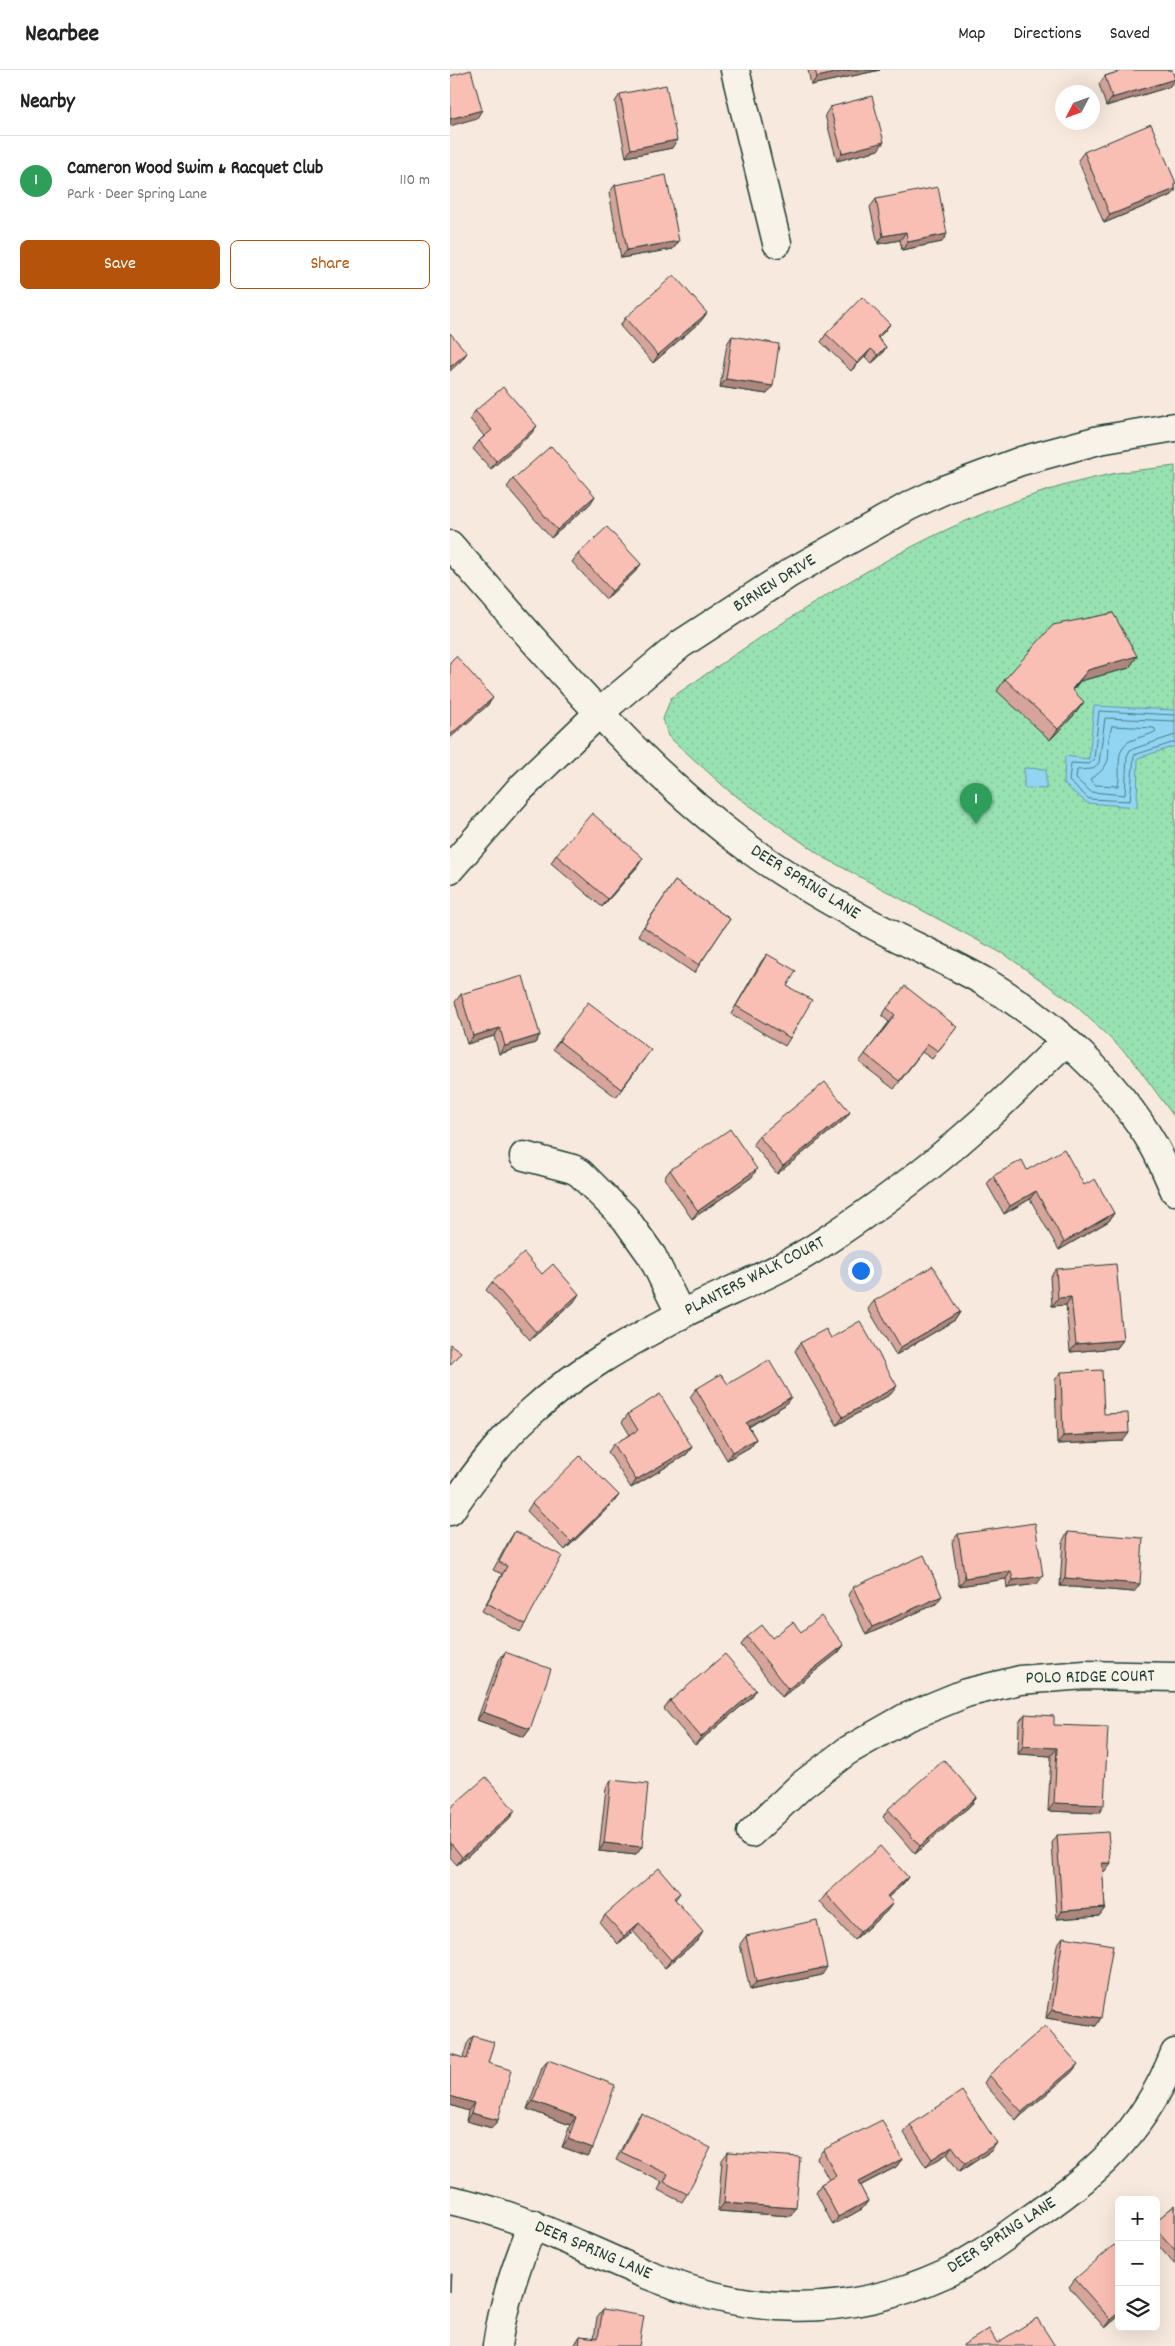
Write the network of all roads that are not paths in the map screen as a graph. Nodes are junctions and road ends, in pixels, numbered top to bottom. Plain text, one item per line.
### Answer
1 (735, 70) edge
2 (777, 243) dead end
3 (1175, 427) edge
4 (450, 544) edge
5 (600, 712) junction
6 (450, 869) edge
7 (1065, 1042) junction
8 (524, 1156) dead end
9 (1175, 1191) edge
10 (681, 1315) junction
11 (450, 1511) edge
12 (1175, 1677) edge
13 (751, 1833) dead end
14 (1175, 2053) edge
15 (450, 2200) edge
16 (533, 2224) junction
17 (497, 2346) edge

1 - 2 street
3 - 5 street, BIRNEN DRIVE
4 - 5 street, DEER SPRING LANE
5 - 6 street, BIRNEN DRIVE
5 - 7 street, DEER SPRING LANE
7 - 9 street, DEER SPRING LANE
7 - 10 street, PLANTERS WALK COURT
8 - 10 street
10 - 11 street, PLANTERS WALK COURT
12 - 13 street, POLO RIDGE COURT
14 - 16 street, DEER SPRING LANE
15 - 16 street, DEER SPRING LANE
16 - 17 street

